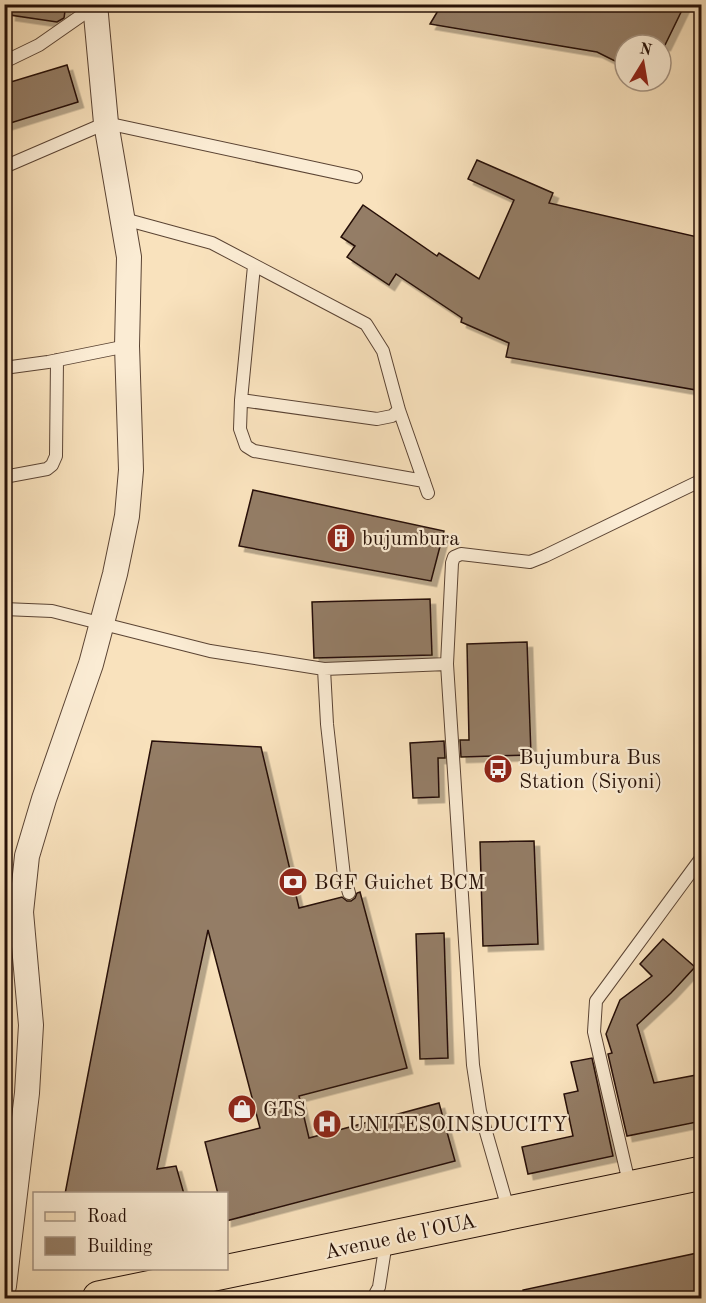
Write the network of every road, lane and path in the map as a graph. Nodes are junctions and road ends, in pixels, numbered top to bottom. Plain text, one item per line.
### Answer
1 (95, 5) edge
2 (4, 62) edge
3 (106, 123) junction
4 (4, 167) edge
5 (356, 177) dead end
6 (124, 219) junction
7 (254, 266) junction
8 (127, 346) junction
9 (57, 360) junction
10 (4, 368) edge
11 (241, 400) junction
12 (399, 411) junction
13 (4, 477) edge
14 (702, 480) edge
15 (4, 609) edge
16 (101, 625) junction
17 (447, 664) junction
18 (324, 669) junction
19 (702, 857) edge
20 (349, 893) dead end
21 (702, 1173) edge
22 (631, 1188) junction
23 (510, 1214) junction
24 (387, 1239) junction
25 (4, 1286) edge
26 (99, 1299) edge
27 (373, 1299) edge

1 - 2 lane
1 - 3 street
3 - 4 lane
3 - 5 lane
3 - 6 street
6 - 7 lane
6 - 8 street
7 - 11 lane
7 - 12 lane
8 - 9 lane
8 - 16 street
9 - 10 lane
9 - 13 lane
11 - 12 lane
11 - 12 lane
14 - 17 lane
15 - 16 lane
16 - 18 lane
16 - 25 street
17 - 18 lane
17 - 23 lane
18 - 20 lane
19 - 22 lane
21 - 22 main road, Avenue de l'OUA
22 - 23 main road, Avenue de l'OUA
23 - 24 main road, Avenue de l'OUA
24 - 26 main road, Avenue de l'OUA
24 - 27 lane

